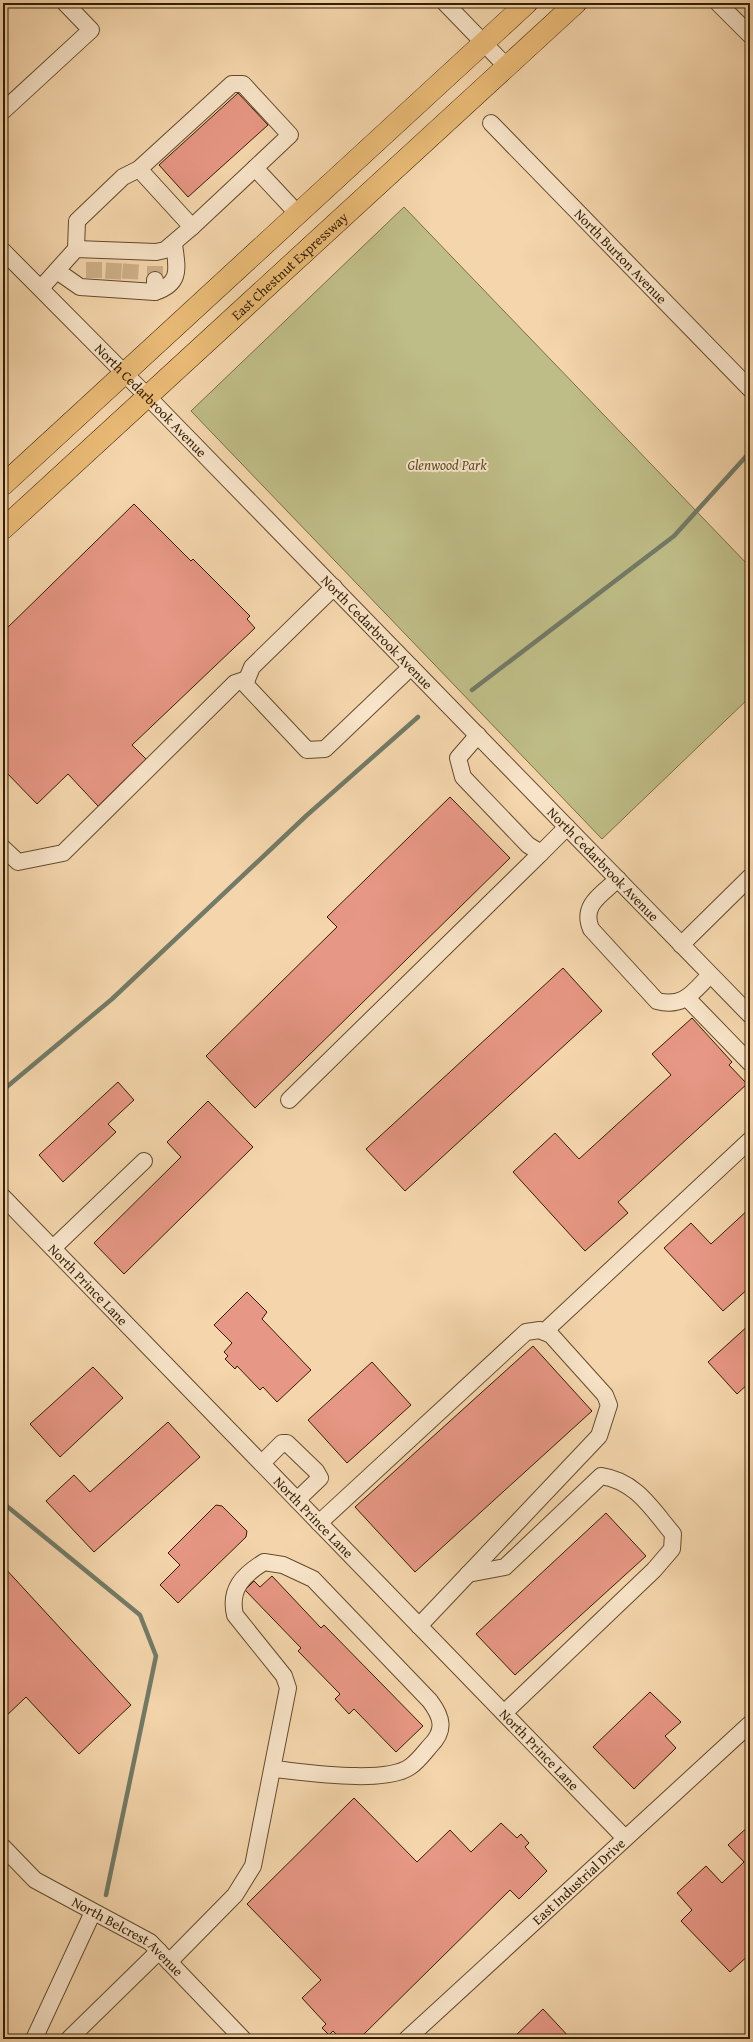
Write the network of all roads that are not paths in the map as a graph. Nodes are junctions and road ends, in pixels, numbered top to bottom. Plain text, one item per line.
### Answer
1 (65, 3) edge
2 (445, 3) edge
3 (526, 3) edge
4 (576, 3) edge
5 (718, 3) edge
6 (750, 35) edge
7 (483, 43) junction
8 (507, 67) junction
9 (3, 111) edge
10 (491, 123) dead end
11 (255, 168) junction
12 (139, 169) junction
13 (298, 214) junction
14 (192, 227) junction
15 (174, 244) junction
16 (76, 249) junction
17 (3, 251) edge
18 (57, 271) junction
19 (131, 271) junction
20 (155, 272) junction
21 (40, 288) junction
22 (125, 373) junction
23 (750, 389) edge
24 (148, 396) junction
25 (3, 485) edge
26 (3, 529) edge
27 (334, 588) junction
28 (411, 667) junction
29 (247, 679) junction
30 (478, 735) junction
31 (567, 827) junction
32 (3, 848) edge
33 (540, 853) junction
34 (750, 877) edge
35 (618, 879) junction
36 (681, 945) junction
37 (710, 975) junction
38 (688, 998) junction
39 (750, 1015) edge
40 (750, 1063) edge
41 (289, 1100) dead end
42 (750, 1140) edge
43 (144, 1161) dead end
44 (3, 1197) edge
45 (53, 1248) junction
46 (544, 1332) junction
47 (262, 1463) junction
48 (297, 1500) junction
49 (319, 1523) junction
50 (468, 1574) junction
51 (419, 1626) junction
52 (504, 1713) junction
53 (750, 1724) edge
54 (274, 1769) junction
55 (625, 1838) junction
56 (3, 1847) edge
57 (93, 1912) junction
58 (164, 1957) junction
59 (34, 2039) edge
60 (69, 2039) edge
61 (243, 2039) edge
62 (407, 2039) edge

1 - 9 street
2 - 7 street
3 - 7 main road
4 - 8 main road, East Chestnut Expressway
5 - 6 street
7 - 8 street
7 - 13 main road
8 - 24 main road, East Chestnut Expressway
10 - 23 street, North Burton Avenue
11 - 12 street
11 - 13 street
11 - 14 street
12 - 14 street
12 - 16 street
13 - 22 main road
14 - 15 street
15 - 20 street
15 - 20 street
16 - 18 street
16 - 19 street
17 - 21 street, North Cedarbrook Avenue
18 - 19 street
18 - 21 street
19 - 20 street
19 - 20 street
21 - 22 street, North Cedarbrook Avenue
22 - 24 street, North Cedarbrook Avenue
22 - 25 main road
24 - 26 main road, East Chestnut Expressway
24 - 27 street, North Cedarbrook Avenue
27 - 28 street, North Cedarbrook Avenue
27 - 29 street
28 - 29 street
28 - 30 street, North Cedarbrook Avenue
29 - 32 street
30 - 31 street, North Cedarbrook Avenue
30 - 33 street
31 - 33 street
31 - 35 street, North Cedarbrook Avenue
33 - 41 street
34 - 36 street
35 - 36 street, North Cedarbrook Avenue
35 - 38 street
36 - 37 street, North Cedarbrook Avenue
37 - 38 street
37 - 39 street, North Cedarbrook Avenue
38 - 40 street
42 - 46 street
43 - 45 street
44 - 45 street, North Prince Lane
45 - 47 street, North Prince Lane
46 - 49 street
46 - 50 street
47 - 48 street, North Prince Lane
47 - 48 street
48 - 49 street, North Prince Lane
49 - 51 street, North Prince Lane
50 - 51 street
50 - 52 street
51 - 52 street, North Prince Lane
52 - 55 street, North Prince Lane
53 - 55 street, East Industrial Drive
54 - 54 street
54 - 58 street
55 - 62 street, East Industrial Drive
56 - 57 street, North Belcrest Avenue
57 - 58 street, North Belcrest Avenue
57 - 59 street
58 - 60 street
58 - 61 street, North Belcrest Avenue

